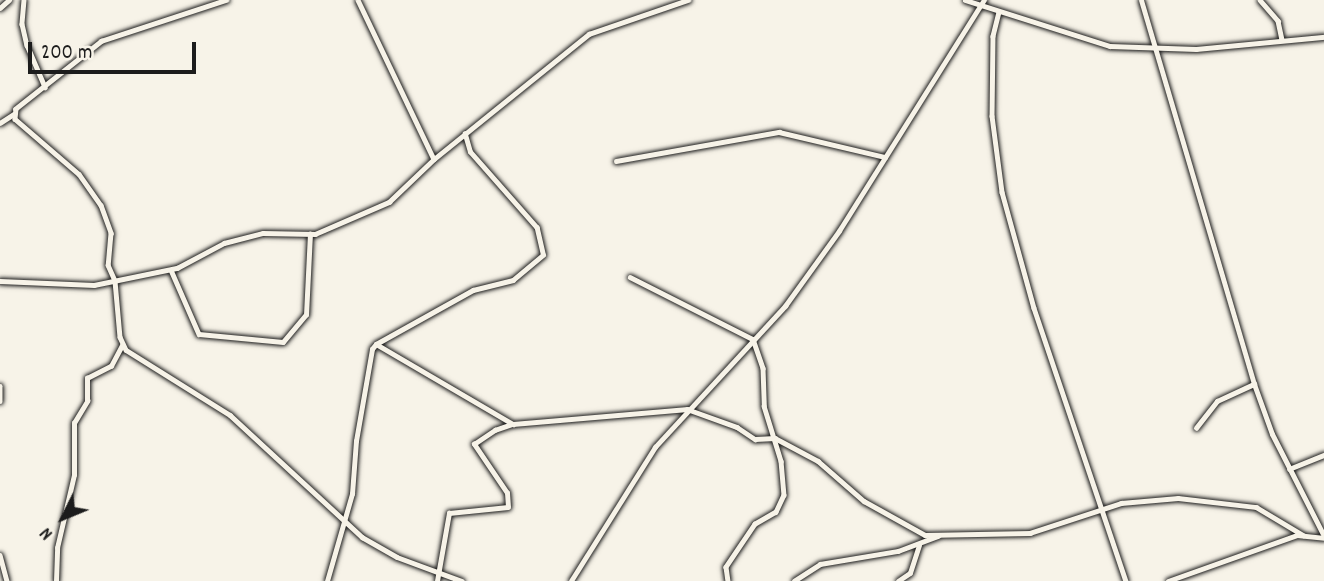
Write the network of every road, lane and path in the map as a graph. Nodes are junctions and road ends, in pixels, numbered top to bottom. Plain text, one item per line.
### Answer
1 (9, 0) edge
2 (24, 0) edge
3 (227, 0) edge
4 (358, 0) edge
5 (688, 0) edge
6 (965, 0) edge
7 (984, 0) edge
8 (1140, 0) edge
9 (1260, 0) edge
10 (980, 5) junction
11 (0, 8) edge
12 (999, 12) junction
13 (1324, 37) edge
14 (1282, 40) junction
15 (1153, 48) junction
16 (45, 87) junction
17 (14, 114) junction
18 (0, 123) edge
19 (465, 133) junction
20 (886, 157) junction
21 (434, 159) junction
22 (616, 161) dead end
23 (310, 234) junction
24 (171, 270) junction
25 (630, 276) dead end
26 (0, 281) edge
27 (116, 281) junction
28 (753, 338) junction
29 (376, 344) junction
30 (122, 345) junction
31 (1254, 384) junction
32 (0, 386) edge
33 (0, 401) edge
34 (687, 409) junction
35 (513, 424) junction
36 (1196, 428) dead end
37 (775, 438) junction
38 (1324, 456) edge
39 (1289, 469) junction
40 (1100, 509) junction
41 (345, 523) junction
42 (1303, 535) junction
43 (939, 536) junction
44 (1324, 537) edge
45 (919, 545) junction
46 (0, 555) edge
47 (438, 570) junction
48 (7, 581) edge
49 (56, 581) edge
50 (327, 581) edge
51 (437, 581) edge
52 (462, 581) edge
53 (571, 581) edge
54 (728, 581) edge
55 (794, 581) edge
56 (898, 581) edge
57 (1126, 581) edge
58 (1168, 581) edge

1 - 11 street
2 - 16 street
3 - 16 street
4 - 21 street
5 - 19 street
6 - 10 street
7 - 10 street
8 - 15 street
9 - 14 street
10 - 12 street
10 - 20 street
12 - 15 street
12 - 40 street
13 - 14 street
14 - 15 street
15 - 31 street
16 - 17 street
17 - 18 street
17 - 27 street
19 - 21 street
19 - 29 street
20 - 22 street
20 - 28 street
21 - 23 street
23 - 24 street
23 - 24 street
24 - 27 street
25 - 28 street
26 - 27 street
27 - 30 street
28 - 34 street
28 - 37 street
29 - 35 street
29 - 41 street
30 - 41 street
30 - 49 street
31 - 36 street
31 - 39 street
32 - 33 street
34 - 35 street
34 - 37 street
34 - 53 street
35 - 47 street
37 - 43 street
37 - 54 street
38 - 39 street
39 - 44 street
40 - 42 street
40 - 43 street
40 - 57 street
41 - 47 street
41 - 50 street
42 - 44 street
42 - 58 street
43 - 45 street
45 - 55 street
45 - 56 street
46 - 48 street
47 - 51 street
47 - 52 street

